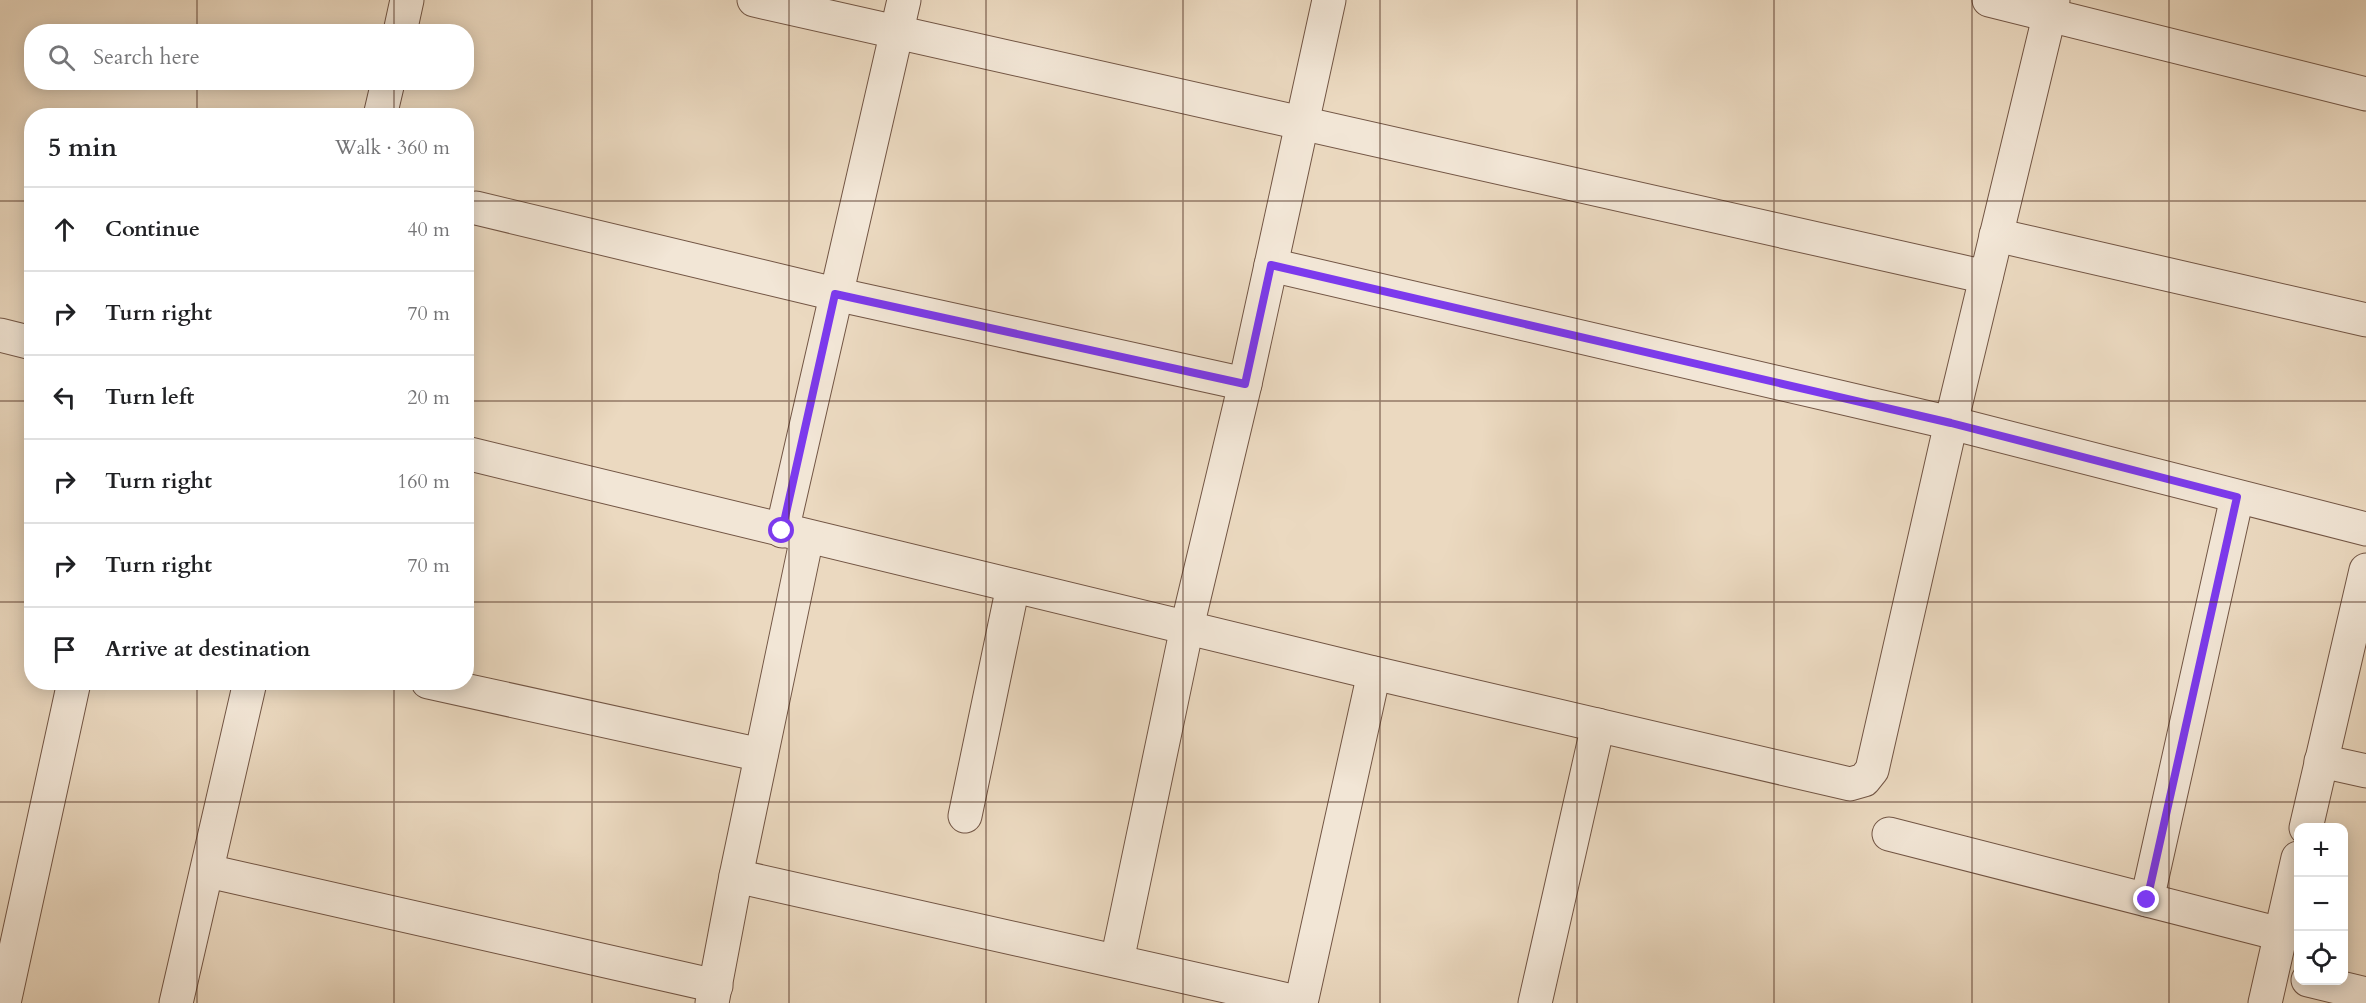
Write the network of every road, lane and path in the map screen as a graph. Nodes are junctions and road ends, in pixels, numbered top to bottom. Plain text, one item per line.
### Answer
1 (407, 0) edge
2 (754, 0) edge
3 (904, 0) edge
4 (1329, 0) edge
5 (1989, 0) edge
6 (2051, 8) edge
7 (402, 24) edge
8 (897, 32) junction
9 (386, 90) edge
10 (2366, 94) edge
11 (382, 108) edge
12 (1302, 123) junction
13 (476, 208) dead end
14 (1996, 235) junction
15 (1271, 265) junction
16 (1986, 277) junction
17 (835, 294) junction
18 (2366, 320) edge
19 (0, 335) edge
20 (24, 341) edge
21 (1245, 384) junction
22 (1951, 423) junction
23 (474, 455) edge
24 (2237, 497) junction
25 (2366, 529) edge
26 (794, 534) junction
27 (2366, 570) edge
28 (1013, 586) junction
29 (1187, 627) junction
30 (1374, 674) junction
31 (72, 690) edge
32 (248, 690) edge
33 (464, 690) edge
34 (1598, 725) junction
35 (761, 755) junction
36 (2321, 761) junction
37 (2366, 771) edge
38 (965, 816) dead end
39 (2307, 823) edge
40 (1889, 834) dead end
41 (208, 871) junction
42 (2294, 875) edge
43 (736, 876) junction
44 (2147, 900) junction
45 (2280, 934) junction
46 (1117, 961) junction
47 (2278, 985) edge
48 (2326, 985) edge
49 (2366, 994) edge
50 (714, 995) edge
51 (4, 1003) edge
52 (176, 1003) edge
53 (1301, 1003) edge
54 (1534, 1003) edge

1 - 7 street
2 - 8 street
3 - 8 street
4 - 12 street
5 - 6 street
6 - 10 street
6 - 14 street
8 - 12 street
8 - 17 street
9 - 11 street
12 - 15 street
12 - 16 street
13 - 17 street
14 - 16 street
14 - 18 street
15 - 21 street
15 - 22 street
16 - 22 street
17 - 21 street
17 - 26 street
19 - 20 street
21 - 29 street
22 - 24 street
22 - 34 street
23 - 26 street
24 - 25 street
24 - 44 street
26 - 28 street
26 - 35 street
27 - 36 street
28 - 29 street
28 - 38 street
29 - 30 street
29 - 46 street
30 - 34 street
30 - 53 street
31 - 51 street
32 - 41 street
33 - 35 street
34 - 54 street
35 - 43 street
36 - 37 street
36 - 39 street
40 - 44 street
41 - 50 street
41 - 52 street
42 - 45 street
43 - 46 street
43 - 50 street
44 - 45 street
45 - 47 street
46 - 53 street
48 - 49 street

